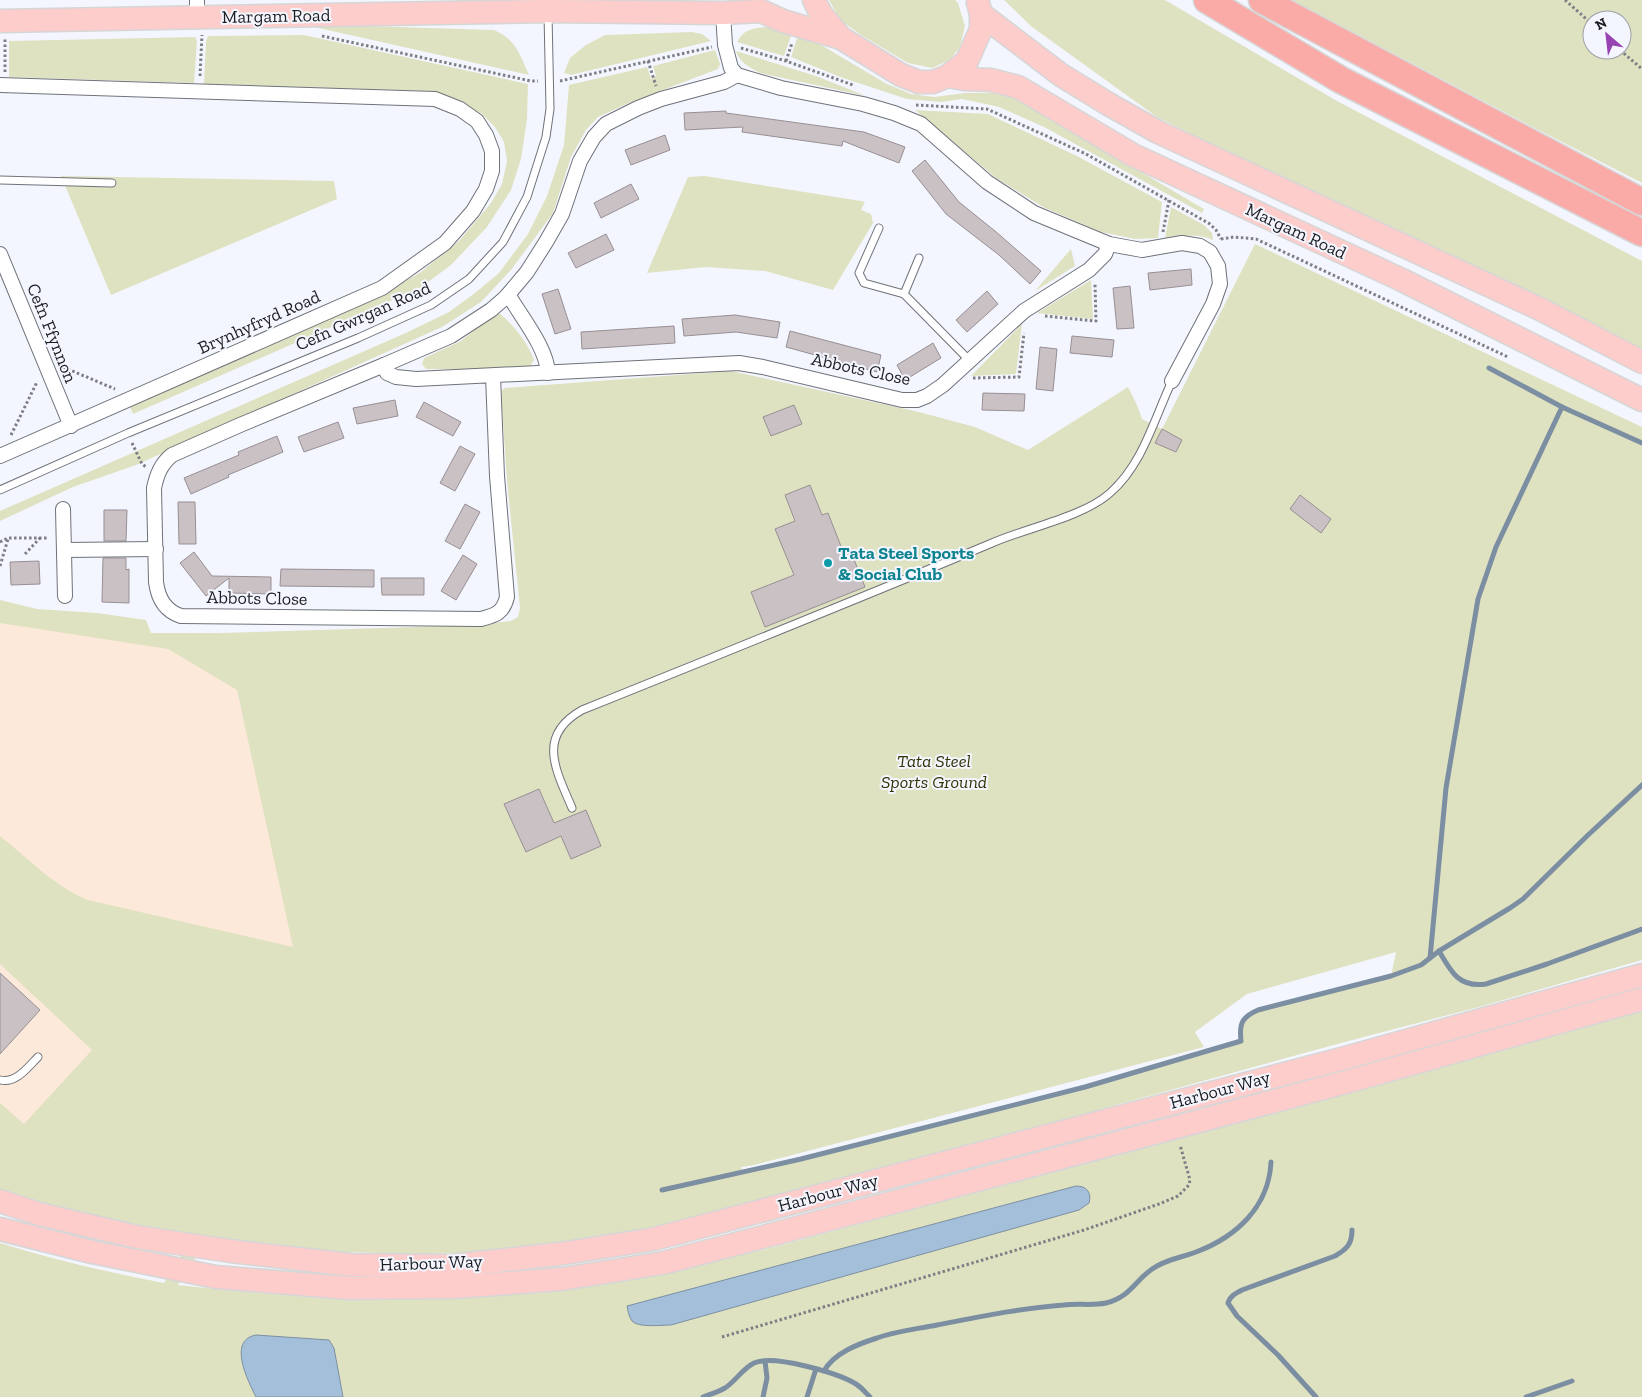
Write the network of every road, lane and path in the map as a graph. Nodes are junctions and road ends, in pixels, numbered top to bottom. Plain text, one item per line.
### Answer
1 (814, 0) edge
2 (1207, 0) edge
3 (1262, 0) edge
4 (1565, 0) edge
5 (768, 6) edge
6 (978, 7) edge
7 (199, 11) edge
8 (548, 12) junction
9 (723, 13) junction
10 (1582, 15) edge
11 (3, 21) edge
12 (315, 34) dead end
13 (794, 38) dead end
14 (841, 38) junction
15 (725, 45) junction
16 (1632, 60) edge
17 (648, 61) junction
18 (786, 61) junction
19 (1642, 69) edge
20 (737, 75) junction
21 (948, 76) junction
22 (549, 81) junction
23 (2, 85) edge
24 (859, 87) dead end
25 (199, 91) junction
26 (660, 99) junction
27 (907, 103) dead end
28 (0, 180) edge
29 (112, 182) dead end
30 (1169, 200) junction
31 (1642, 202) edge
32 (879, 228) dead end
33 (1642, 233) edge
34 (1221, 239) junction
35 (1109, 244) junction
36 (1163, 247) junction
37 (1210, 252) junction
38 (0, 254) edge
39 (919, 258) dead end
40 (1089, 270) junction
41 (904, 294) junction
42 (506, 297) junction
43 (1024, 311) junction
44 (1516, 361) dead end
45 (1642, 362) edge
46 (965, 365) junction
47 (384, 366) junction
48 (548, 373) junction
49 (493, 376) junction
50 (1172, 381) joint
51 (1642, 400) edge
52 (71, 426) junction
53 (0, 456) edge
54 (0, 490) edge
55 (64, 509) dead end
56 (8, 538) junction
57 (40, 538) junction
58 (0, 542) edge
59 (64, 544) junction
60 (156, 550) junction
61 (25, 554) dead end
62 (0, 566) edge
63 (65, 596) dead end
64 (572, 808) dead end
65 (1642, 974) edge
66 (1642, 999) edge
67 (38, 1057) dead end
68 (0, 1080) edge
69 (1175, 1127) junction
70 (0, 1201) edge
71 (0, 1229) edge
72 (722, 1336) dead end

1 - 14 main road
2 - 33 highway
3 - 31 highway
4 - 10 path
5 - 9 main road, Margam Road
5 - 14 main road, Margam Road
6 - 21 main road
6 - 45 main road, Margam Road
7 - 8 main road, Margam Road
7 - 11 main road, Margam Road
7 - 25 path
8 - 9 main road, Margam Road
8 - 22 lane, Cefn Gwrgan Road
9 - 15 street
11 - 23 path
12 - 22 path
13 - 18 path
14 - 21 main road
15 - 17 path
15 - 18 path
15 - 20 street
16 - 19 path
17 - 22 path
17 - 26 path
18 - 24 path
20 - 26 street, Abbots Close
20 - 35 street
21 - 51 main road, Margam Road
22 - 54 lane, Cefn Gwrgan Road
23 - 25 street
25 - 52 street, Brynhyfryd Road
26 - 42 street, Abbots Close
27 - 30 path
28 - 29 lane
30 - 34 path
30 - 36 path
32 - 41 lane
34 - 37 path
34 - 44 path
35 - 36 street
35 - 40 street, Abbots Close
36 - 37 street
37 - 50 street
38 - 52 street, Cefn Ffynnon
39 - 41 lane
40 - 43 street, Abbots Close
40 - 43 path
41 - 46 lane
42 - 47 street, Abbots Close
42 - 48 street
43 - 46 street, Abbots Close
43 - 46 path
46 - 48 street, Abbots Close
47 - 49 street, Abbots Close
47 - 60 street, Abbots Close
48 - 49 street, Abbots Close
49 - 60 street, Abbots Close
50 - 64 lane
52 - 53 street, Brynhyfryd Road
55 - 59 street
56 - 57 path
56 - 58 path
56 - 62 path
57 - 59 path
57 - 61 path
59 - 60 street
59 - 63 street
65 - 70 main road, Harbour Way
66 - 69 main road, Harbour Way
67 - 68 lane
69 - 71 main road, Harbour Way
69 - 72 path

